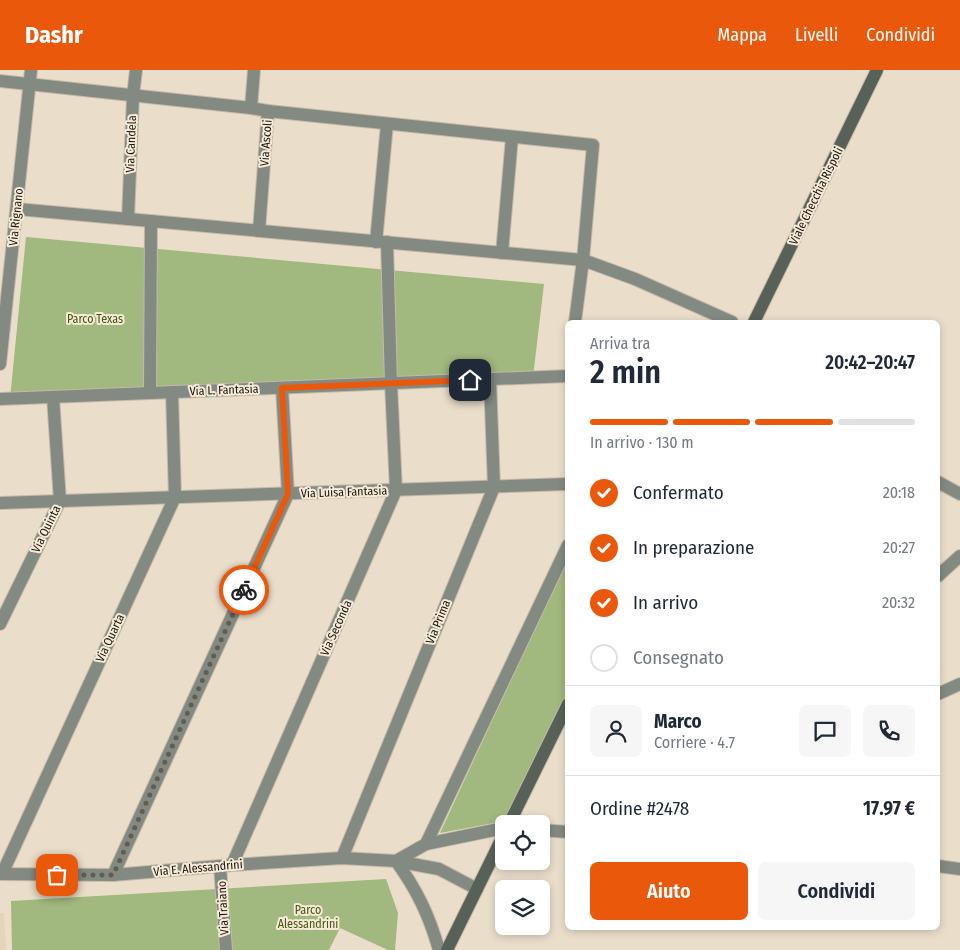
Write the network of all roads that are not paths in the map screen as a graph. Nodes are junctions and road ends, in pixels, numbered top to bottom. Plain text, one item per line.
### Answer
1 (32, 70) edge
2 (136, 70) edge
3 (254, 70) edge
4 (877, 70) edge
5 (0, 82) edge
6 (30, 85) junction
7 (133, 96) junction
8 (252, 108) junction
9 (268, 111) junction
10 (388, 124) junction
11 (512, 138) junction
12 (17, 209) junction
13 (128, 219) junction
14 (151, 221) junction
15 (259, 231) junction
16 (382, 242) junction
17 (502, 253) junction
18 (583, 260) junction
19 (575, 320) edge
20 (727, 320) edge
21 (755, 320) edge
22 (0, 364) edge
23 (565, 376) edge
24 (490, 379) junction
25 (391, 383) junction
26 (282, 388) junction
27 (172, 392) junction
28 (150, 393) junction
29 (53, 397) junction
30 (0, 399) edge
31 (940, 483) edge
32 (565, 484) edge
33 (494, 487) junction
34 (396, 490) junction
35 (288, 494) junction
36 (960, 494) edge
37 (175, 497) junction
38 (60, 501) junction
39 (0, 503) edge
40 (565, 551) edge
41 (960, 556) edge
42 (940, 574) edge
43 (0, 624) edge
44 (960, 684) edge
45 (940, 693) edge
46 (565, 710) edge
47 (513, 815) edge
48 (495, 830) edge
49 (550, 831) edge
50 (565, 832) edge
51 (426, 844) junction
52 (495, 852) edge
53 (342, 858) junction
54 (396, 860) junction
55 (226, 865) junction
56 (940, 866) edge
57 (960, 868) edge
58 (1, 874) edge
59 (113, 875) junction
60 (477, 889) junction
61 (226, 950) edge
62 (439, 950) edge
63 (447, 950) edge

1 - 6 street, Via Rignano
2 - 7 street, Via Candela
3 - 8 street, Via Ascoli
4 - 21 main road, Viale Checchia Rispoli
5 - 6 street
6 - 7 street
6 - 12 street, Via Rignano
7 - 8 street
7 - 13 street, Via Candela
8 - 9 street, Via Ascoli
9 - 10 street
9 - 15 street, Via Ascoli
10 - 11 street
10 - 16 street, Via Seconda
11 - 17 street
11 - 18 street
12 - 13 street
12 - 22 street, Via Rignano
13 - 14 street
14 - 15 street
14 - 28 street
15 - 16 street
16 - 17 street
16 - 25 street, Via Seconda
17 - 18 street
18 - 19 street
18 - 20 street
23 - 24 street, Via L. Fantasia
24 - 25 street, Via L. Fantasia
24 - 33 street, Via Prima
25 - 26 street, Via L. Fantasia
25 - 34 street, Via Seconda
26 - 27 street, Via L. Fantasia
26 - 35 street
27 - 28 street, Via L. Fantasia
27 - 37 street, Via Quarta
28 - 29 street, Via L. Fantasia
29 - 30 street, Via L. Fantasia
29 - 38 street, Via Quinta
31 - 36 street
32 - 33 street, Via Luisa Fantasia
33 - 34 street, Via Luisa Fantasia
33 - 53 street, Via Prima
34 - 35 street, Via Luisa Fantasia
34 - 55 street, Via Seconda
35 - 37 street, Via Luisa Fantasia
35 - 59 street
37 - 38 street, Via Luisa Fantasia
37 - 58 street, Via Quarta
38 - 39 street, Via Luisa Fantasia
38 - 43 street, Via Quinta
40 - 51 street
41 - 42 street
44 - 45 street
46 - 47 main road
48 - 51 street
49 - 50 street
51 - 54 street
52 - 60 main road
53 - 54 street, Via E. Alessandrini
53 - 55 street, Via E. Alessandrini
54 - 60 street, Via E. Alessandrini
54 - 62 street
55 - 59 street, Via E. Alessandrini
55 - 61 street, Via Traiano
56 - 57 street
58 - 59 street, Via E. Alessandrini
60 - 63 main road

